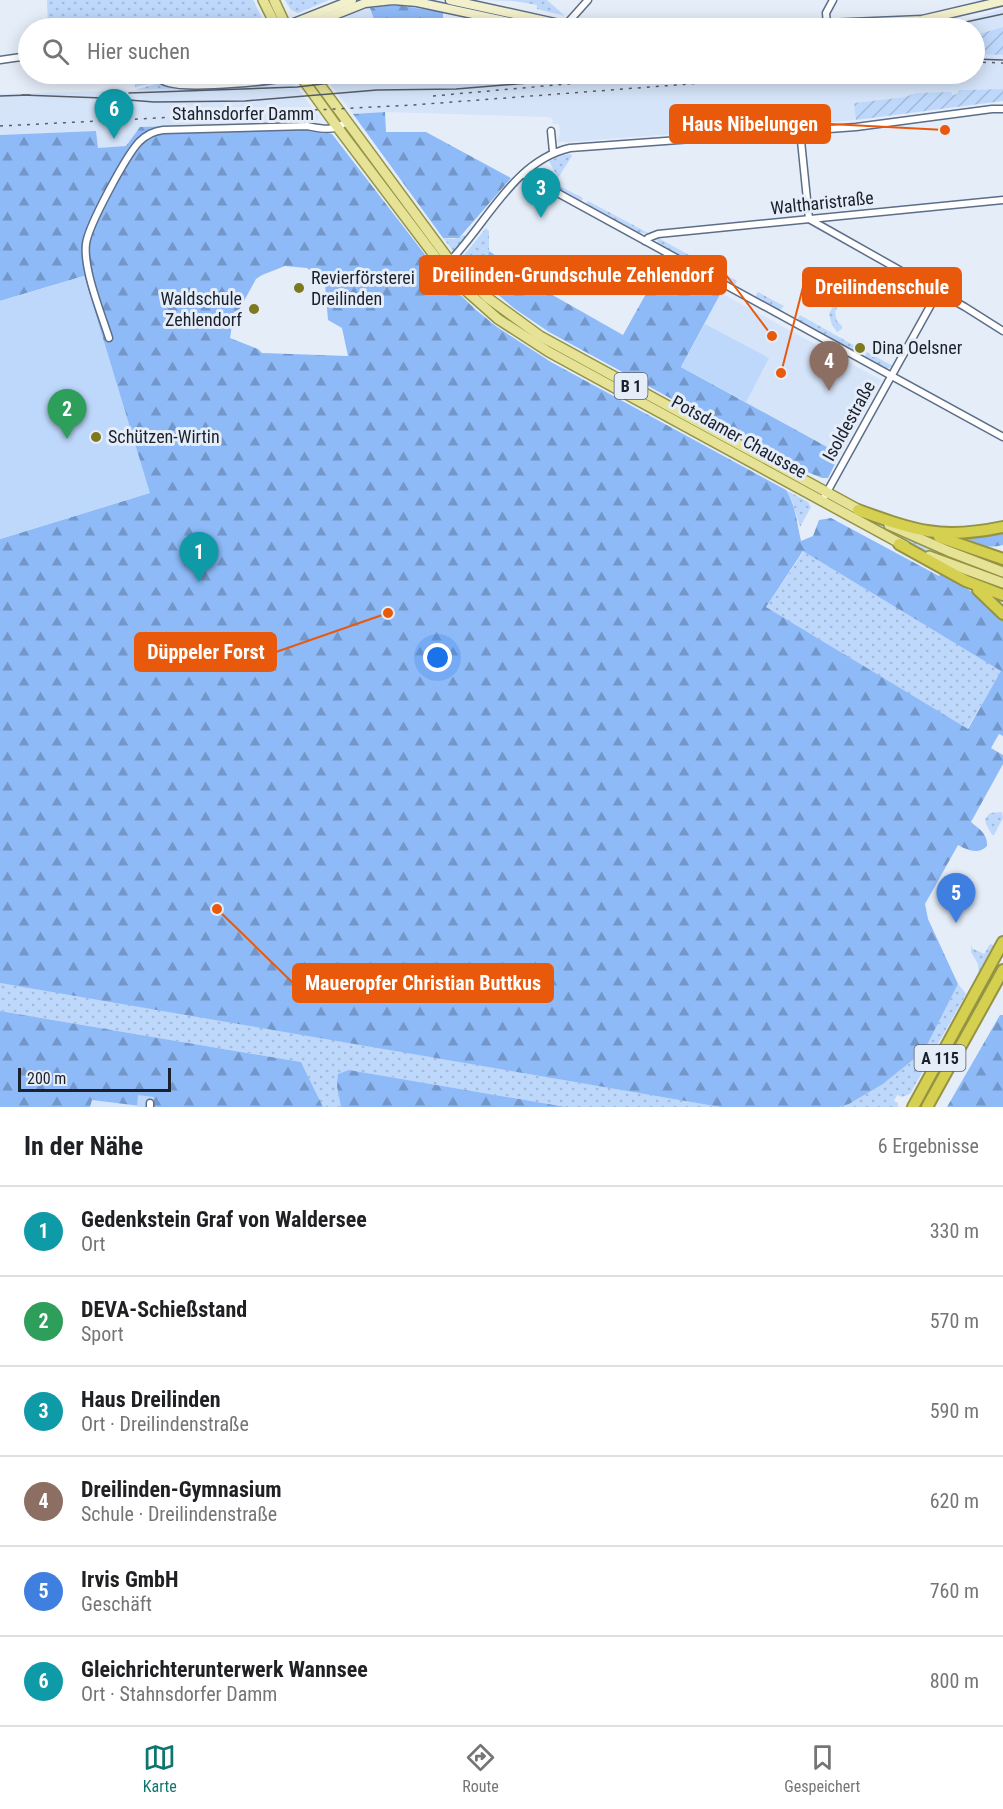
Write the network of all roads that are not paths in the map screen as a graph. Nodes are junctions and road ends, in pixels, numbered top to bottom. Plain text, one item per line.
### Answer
1 (263, 0) edge
2 (274, 0) edge
3 (352, 0) edge
4 (450, 0) edge
5 (588, 0) edge
6 (833, 0) edge
7 (1003, 1) edge
8 (438, 3) edge
9 (276, 18) edge
10 (280, 18) edge
11 (318, 18) edge
12 (322, 18) edge
13 (498, 18) edge
14 (527, 18) edge
15 (573, 18) edge
16 (826, 18) edge
17 (931, 18) edge
18 (18, 57) edge
19 (0, 60) edge
20 (175, 84) edge
21 (207, 84) edge
22 (306, 84) edge
23 (319, 84) edge
24 (1003, 109) edge
25 (346, 122) junction
26 (338, 129) junction
27 (552, 131) dead end
28 (800, 131) junction
29 (554, 152) junction
30 (523, 174) junction
31 (1003, 200) edge
32 (808, 219) junction
33 (645, 241) junction
34 (447, 264) junction
35 (938, 292) junction
36 (1003, 331) edge
37 (109, 338) dead end
38 (891, 376) junction
39 (1003, 437) edge
40 (824, 497) junction
41 (858, 510) junction
42 (1003, 526) edge
43 (924, 531) junction
44 (899, 544) junction
45 (1003, 559) edge
46 (1003, 572) edge
47 (966, 581) junction
48 (1003, 583) edge
49 (1003, 596) edge
50 (1003, 614) edge
51 (1003, 942) edge
52 (1003, 970) edge
53 (1003, 987) edge
54 (957, 1051) junction
55 (913, 1107) edge
56 (927, 1107) edge

1 - 9 main road
2 - 10 main road
3 - 11 main road
4 - 14 main road
5 - 15 street
6 - 16 street
7 - 17 main road
8 - 12 main road
8 - 13 main road
18 - 19 street
20 - 21 street
22 - 26 main road, B 1
23 - 25 main road, B 1
24 - 28 street
25 - 26 street, Stahnsdorfer Damm
25 - 34 main road, Potsdamer Chaussee / B 1
26 - 34 main road, Potsdamer Chaussee / B 1
26 - 37 street, Stahnsdorfer Damm
27 - 29 street
28 - 29 street
28 - 32 street
29 - 30 street
30 - 33 street
30 - 34 street
31 - 32 street, Waltharistraße
32 - 33 street, Waltharistraße
32 - 35 street
33 - 38 street
34 - 40 main road, Potsdamer Chaussee / B 1
35 - 36 street
35 - 38 street, Isoldestraße
38 - 39 street
38 - 40 street, Isoldestraße
40 - 41 main road, Potsdamer Chaussee / B 1
40 - 44 main road, Potsdamer Chaussee / B 1
41 - 43 highway
41 - 46 main road, Potsdamer Chaussee / B 1
42 - 43 highway
43 - 45 highway
44 - 47 highway
44 - 48 main road, Potsdamer Chaussee / B 1
47 - 49 highway
47 - 50 highway
51 - 55 highway, A 115
52 - 54 highway, A 115
53 - 54 highway
54 - 56 highway, A 115

